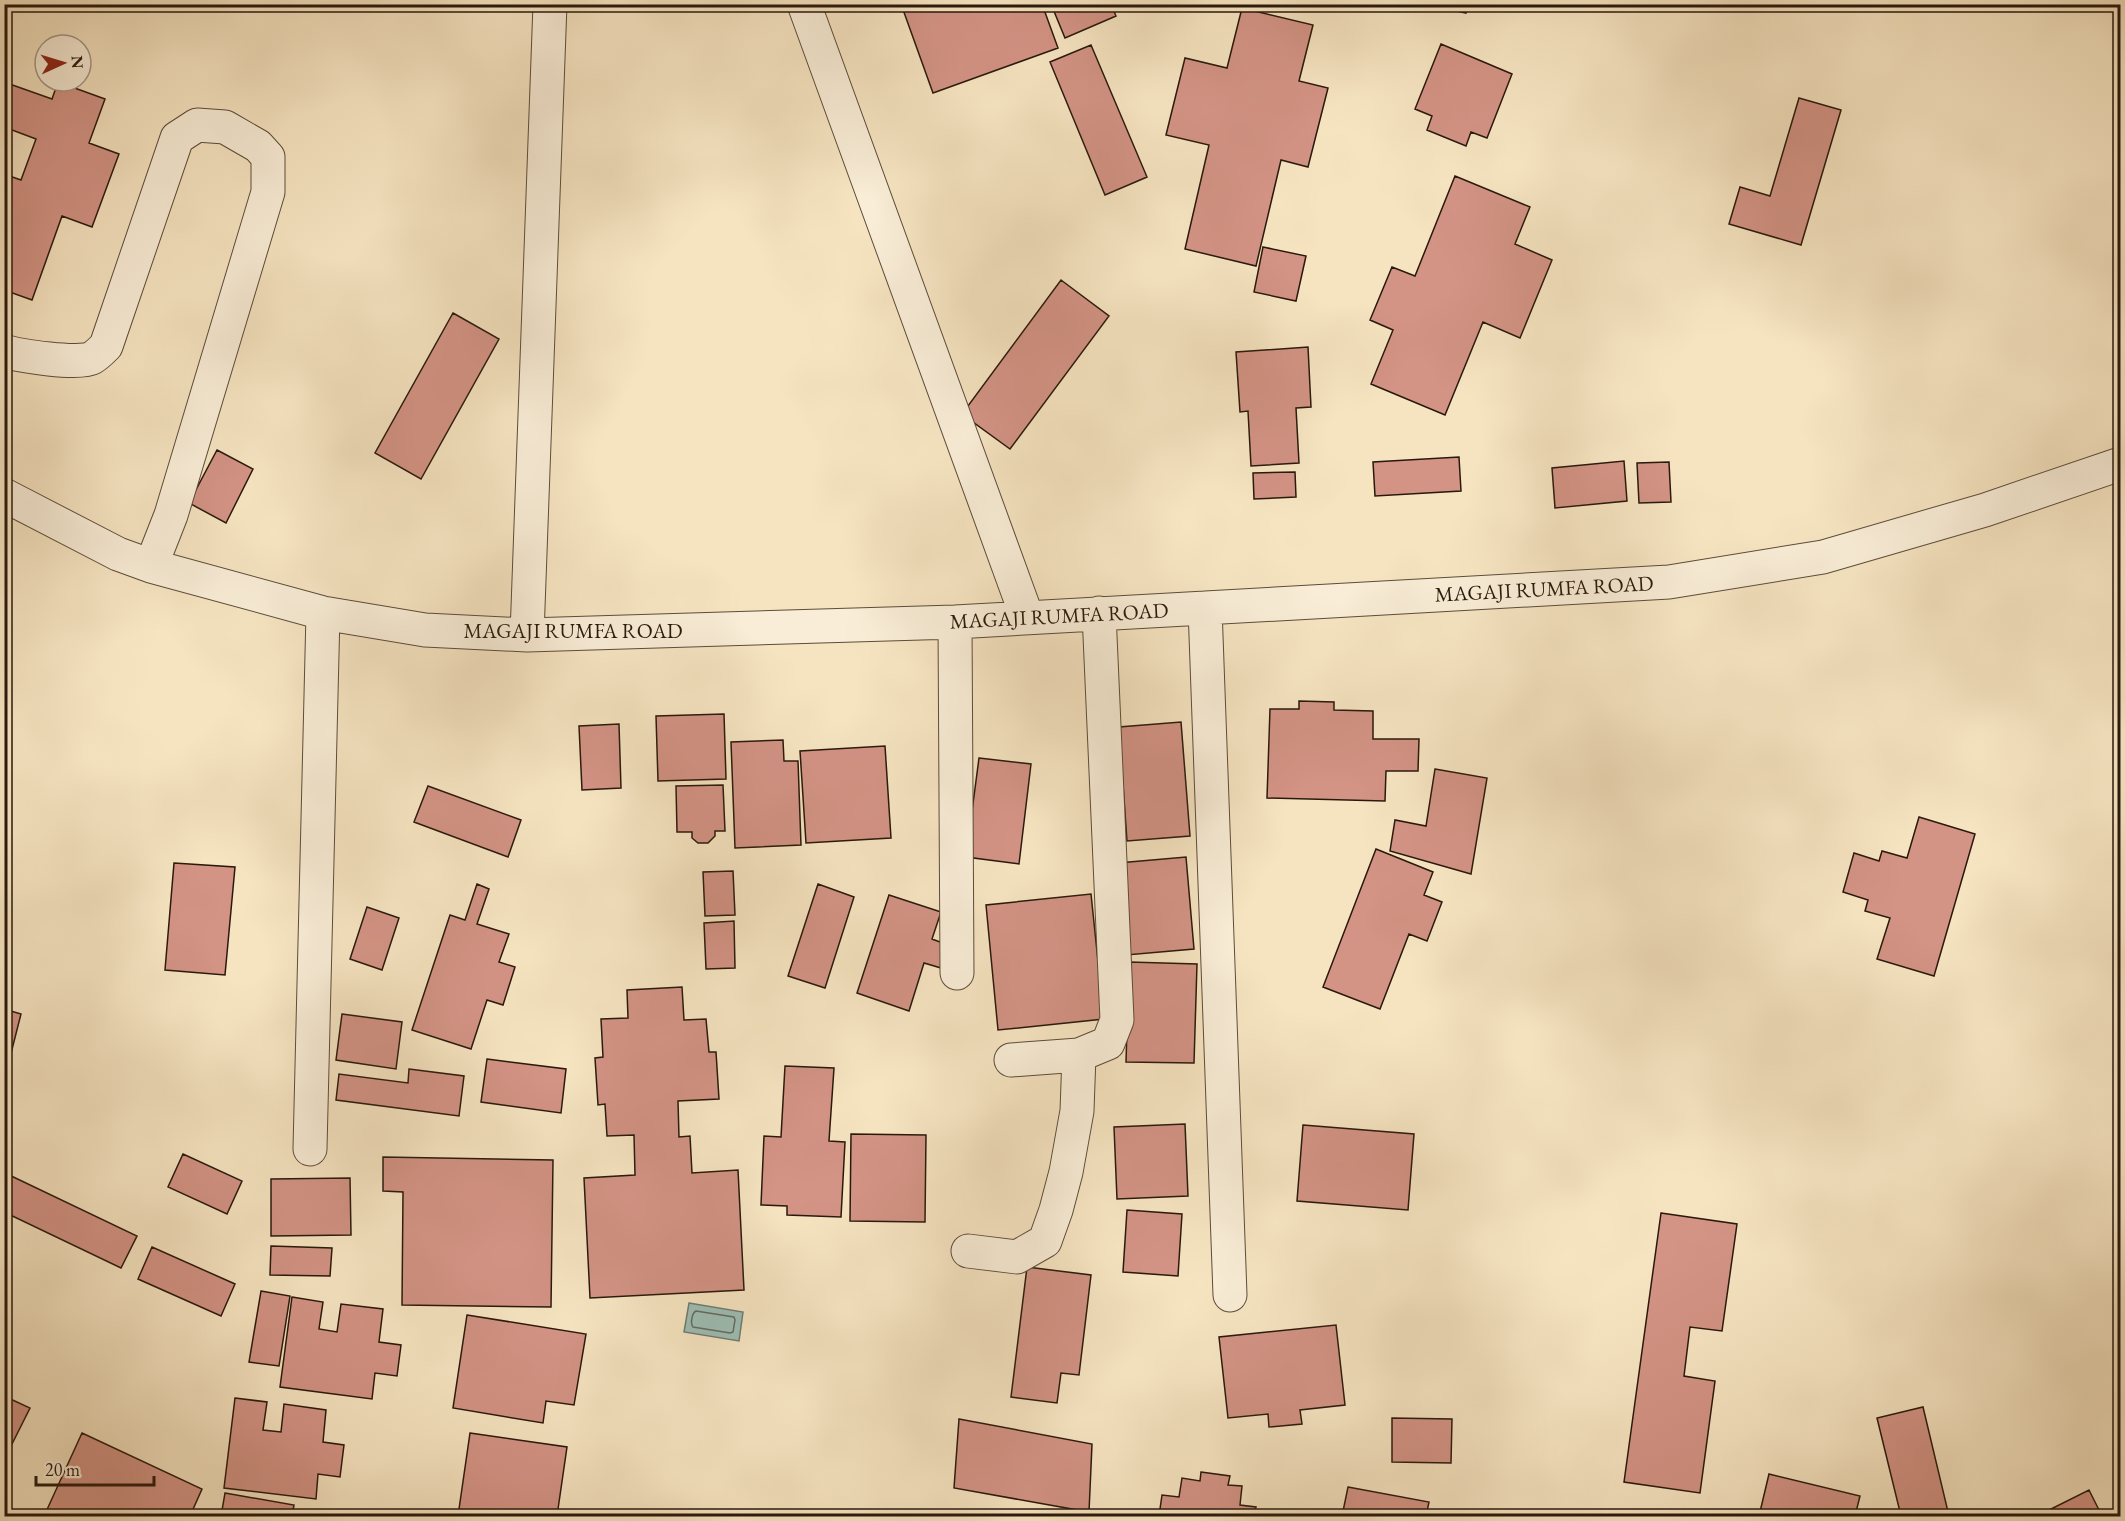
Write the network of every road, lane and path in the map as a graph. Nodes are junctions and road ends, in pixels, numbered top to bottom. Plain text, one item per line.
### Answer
1 (550, 4) edge
2 (804, 4) edge
3 (4, 351) edge
4 (2121, 464) edge
5 (4, 495) edge
6 (151, 566) junction
7 (1204, 608) junction
8 (323, 613) junction
9 (1099, 613) junction
10 (1027, 617) junction
11 (955, 622) junction
12 (526, 635) junction
13 (957, 972) dead end
14 (1079, 1055) junction
15 (1011, 1060) dead end
16 (310, 1149) dead end
17 (968, 1251) dead end
18 (1230, 1295) dead end

1 - 12 street
2 - 10 street
3 - 6 street
4 - 7 street, MAGAJI RUMFA ROAD
5 - 6 street, MAGAJI RUMFA ROAD
6 - 8 street, MAGAJI RUMFA ROAD
7 - 9 street, MAGAJI RUMFA ROAD
7 - 18 street
8 - 12 street, MAGAJI RUMFA ROAD
8 - 16 street
9 - 10 street, MAGAJI RUMFA ROAD
9 - 14 street
10 - 11 street, MAGAJI RUMFA ROAD
11 - 12 street, MAGAJI RUMFA ROAD
11 - 13 street
14 - 15 street
14 - 17 street

